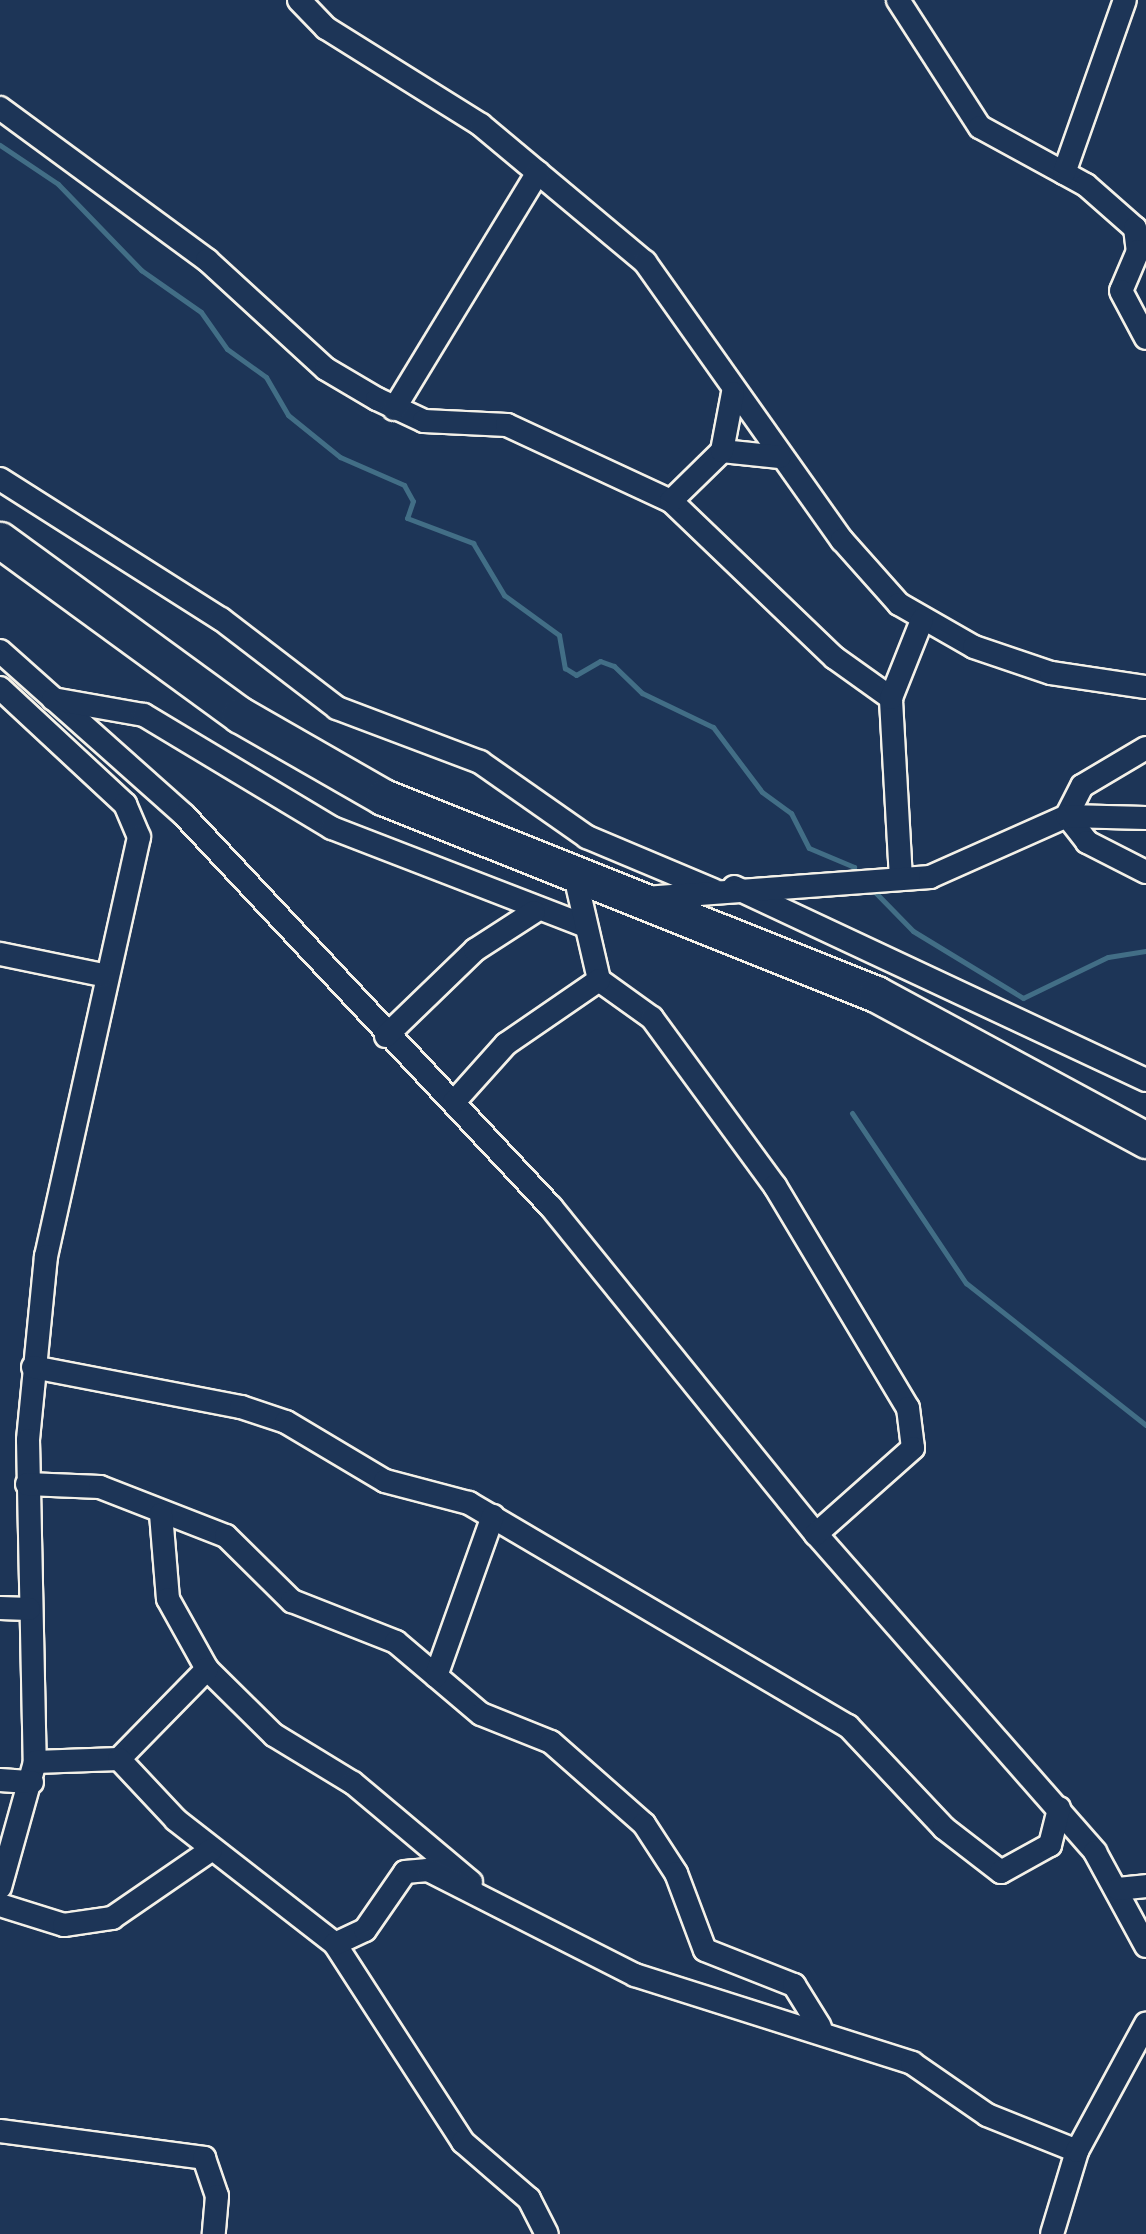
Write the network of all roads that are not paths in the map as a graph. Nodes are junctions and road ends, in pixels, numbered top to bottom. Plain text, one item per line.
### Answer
1 (298, 0) edge
2 (898, 0) edge
3 (1125, 0) edge
4 (0, 108) edge
5 (538, 172) junction
6 (1064, 173) junction
7 (1146, 338) edge
8 (734, 393) junction
9 (394, 409) junction
10 (722, 451) junction
11 (780, 457) junction
12 (0, 479) edge
13 (671, 501) junction
14 (0, 540) edge
15 (922, 620) junction
16 (0, 651) edge
17 (10, 669) edge
18 (1146, 687) edge
19 (0, 688) edge
20 (891, 698) junction
21 (53, 699) junction
22 (1146, 748) edge
23 (1067, 816) junction
24 (1146, 818) edge
25 (1146, 872) edge
26 (576, 880) junction
27 (901, 880) junction
28 (723, 888) junction
29 (635, 900) junction
30 (534, 912) junction
31 (584, 925) junction
32 (6, 954) edge
33 (102, 976) junction
34 (599, 980) junction
35 (386, 1036) junction
36 (1146, 1080) edge
37 (454, 1102) junction
38 (1146, 1140) edge
39 (33, 1367) junction
40 (27, 1484) junction
41 (160, 1514) junction
42 (493, 1516) junction
43 (816, 1534) junction
44 (0, 1608) edge
45 (29, 1608) junction
46 (208, 1669) junction
47 (436, 1676) junction
48 (119, 1760) junction
49 (34, 1772) junction
50 (0, 1780) edge
51 (1058, 1808) junction
52 (212, 1850) junction
53 (1146, 1886) edge
54 (0, 1887) edge
55 (1118, 1889) junction
56 (0, 1905) edge
57 (505, 1914) junction
58 (335, 1944) junction
59 (1146, 1946) edge
60 (1146, 2024) edge
61 (820, 2028) junction
62 (0, 2130) edge
63 (1076, 2151) junction
64 (214, 2234) edge
65 (547, 2234) edge
66 (1052, 2234) edge

1 - 5 street
2 - 6 street
3 - 6 street
4 - 9 street
5 - 8 street
5 - 9 street
6 - 7 street
8 - 10 street
8 - 11 street
9 - 13 street
10 - 11 street
10 - 13 street
11 - 15 street
12 - 28 street
13 - 20 street
14 - 26 highway
15 - 18 street
15 - 20 street
16 - 17 street
17 - 21 street
19 - 33 street
20 - 27 street
21 - 30 street
21 - 35 street
22 - 23 street
23 - 24 street
23 - 25 street
23 - 27 street
26 - 29 highway
26 - 31 street
27 - 28 street
28 - 29 street
28 - 36 street
29 - 38 highway
30 - 31 street
30 - 35 street
31 - 34 street
32 - 33 street
33 - 39 street
34 - 37 street
34 - 43 street
35 - 37 street
37 - 43 street
39 - 40 street
39 - 42 street
40 - 41 street
40 - 45 street
41 - 46 street
41 - 47 street
42 - 47 street
42 - 51 street
43 - 51 street
44 - 45 street
45 - 49 street
46 - 48 street
46 - 57 street
47 - 61 street
48 - 49 street
48 - 52 street
49 - 50 street
49 - 54 street
51 - 55 street
52 - 56 street
52 - 58 street
53 - 55 street
55 - 59 street
57 - 58 street
57 - 61 street
58 - 65 street
60 - 63 street
61 - 63 street
62 - 64 street
63 - 66 street

